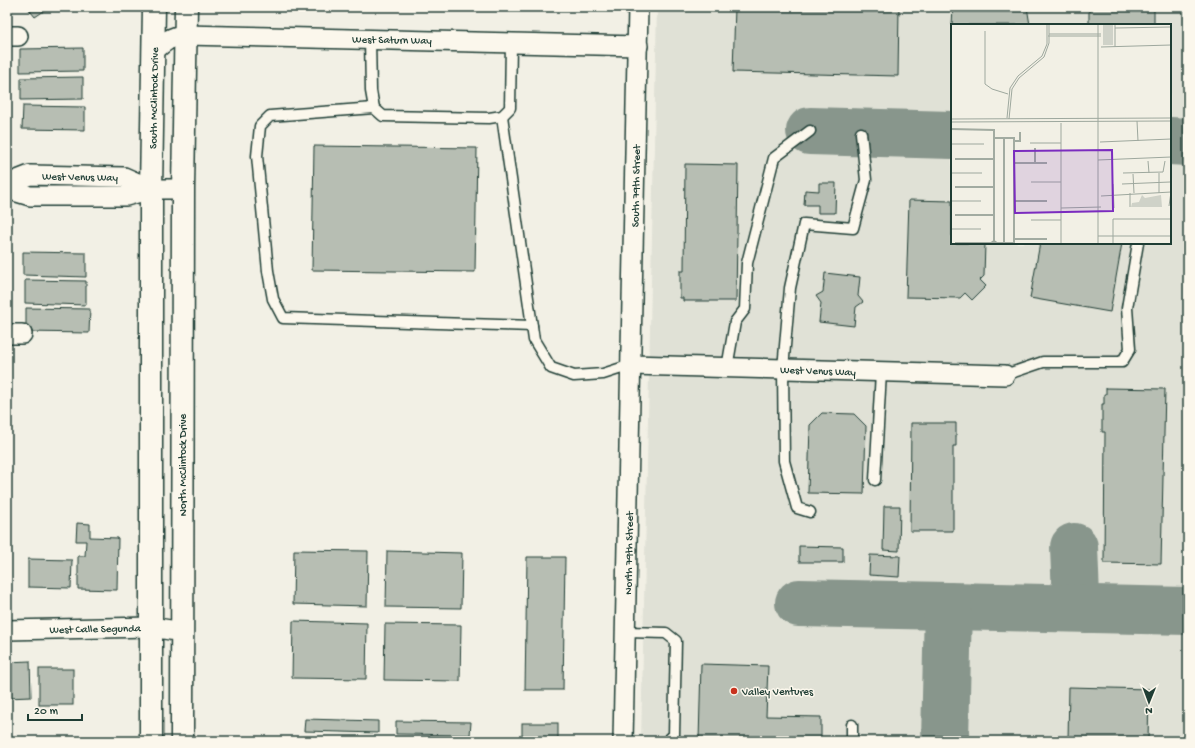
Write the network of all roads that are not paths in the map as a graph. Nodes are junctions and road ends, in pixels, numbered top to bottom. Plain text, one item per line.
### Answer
1 (154, 7) edge
2 (186, 7) edge
3 (638, 7) edge
4 (185, 34) junction
5 (370, 39) junction
6 (511, 43) junction
7 (638, 46) junction
8 (153, 52) junction
9 (374, 108) junction
10 (502, 116) junction
11 (810, 131) dead end
12 (861, 133) dead end
13 (49, 175) junction
14 (7, 184) edge
15 (183, 188) junction
16 (7, 189) edge
17 (151, 189) junction
18 (49, 196) junction
19 (1138, 244) edge
20 (532, 326) junction
21 (632, 365) junction
22 (726, 368) junction
23 (783, 369) junction
24 (881, 372) junction
25 (1005, 375) joint
26 (875, 480) dead end
27 (810, 512) dead end
28 (151, 628) junction
29 (7, 630) edge
30 (183, 632) junction
31 (626, 632) junction
32 (852, 725) dead end
33 (151, 741) edge
34 (182, 741) edge
35 (623, 741) edge
36 (667, 741) edge
37 (852, 741) edge

1 - 8 main road, South McClintock Drive
2 - 4 main road
3 - 7 street, South 79th Street
4 - 5 street, West Saturn Way
4 - 8 street, West Saturn Way
4 - 15 main road
5 - 6 street, West Saturn Way
5 - 9 lane
6 - 7 street, West Saturn Way
6 - 10 lane
7 - 21 street, South 79th Street
8 - 17 main road, South McClintock Drive
9 - 10 lane
9 - 20 lane
10 - 20 lane
11 - 22 lane
12 - 23 lane
13 - 14 street, West Venus Way
13 - 17 street, West Venus Way
13 - 18 street
15 - 17 street, West Venus Way
15 - 30 main road, North McClintock Drive
16 - 18 street, West Venus Way
17 - 18 street, West Venus Way
17 - 28 main road
19 - 25 lane
20 - 21 lane
21 - 22 street, West Venus Way
21 - 31 street, North 79th Street
22 - 23 street, West Venus Way
23 - 24 street, West Venus Way
23 - 27 lane
24 - 25 street, West Venus Way
24 - 26 lane
28 - 29 street, West Calle Segunda
28 - 30 street, West Calle Segunda
28 - 33 main road
30 - 34 main road, North McClintock Drive
31 - 35 street, North 79th Street
31 - 36 lane
32 - 37 lane

